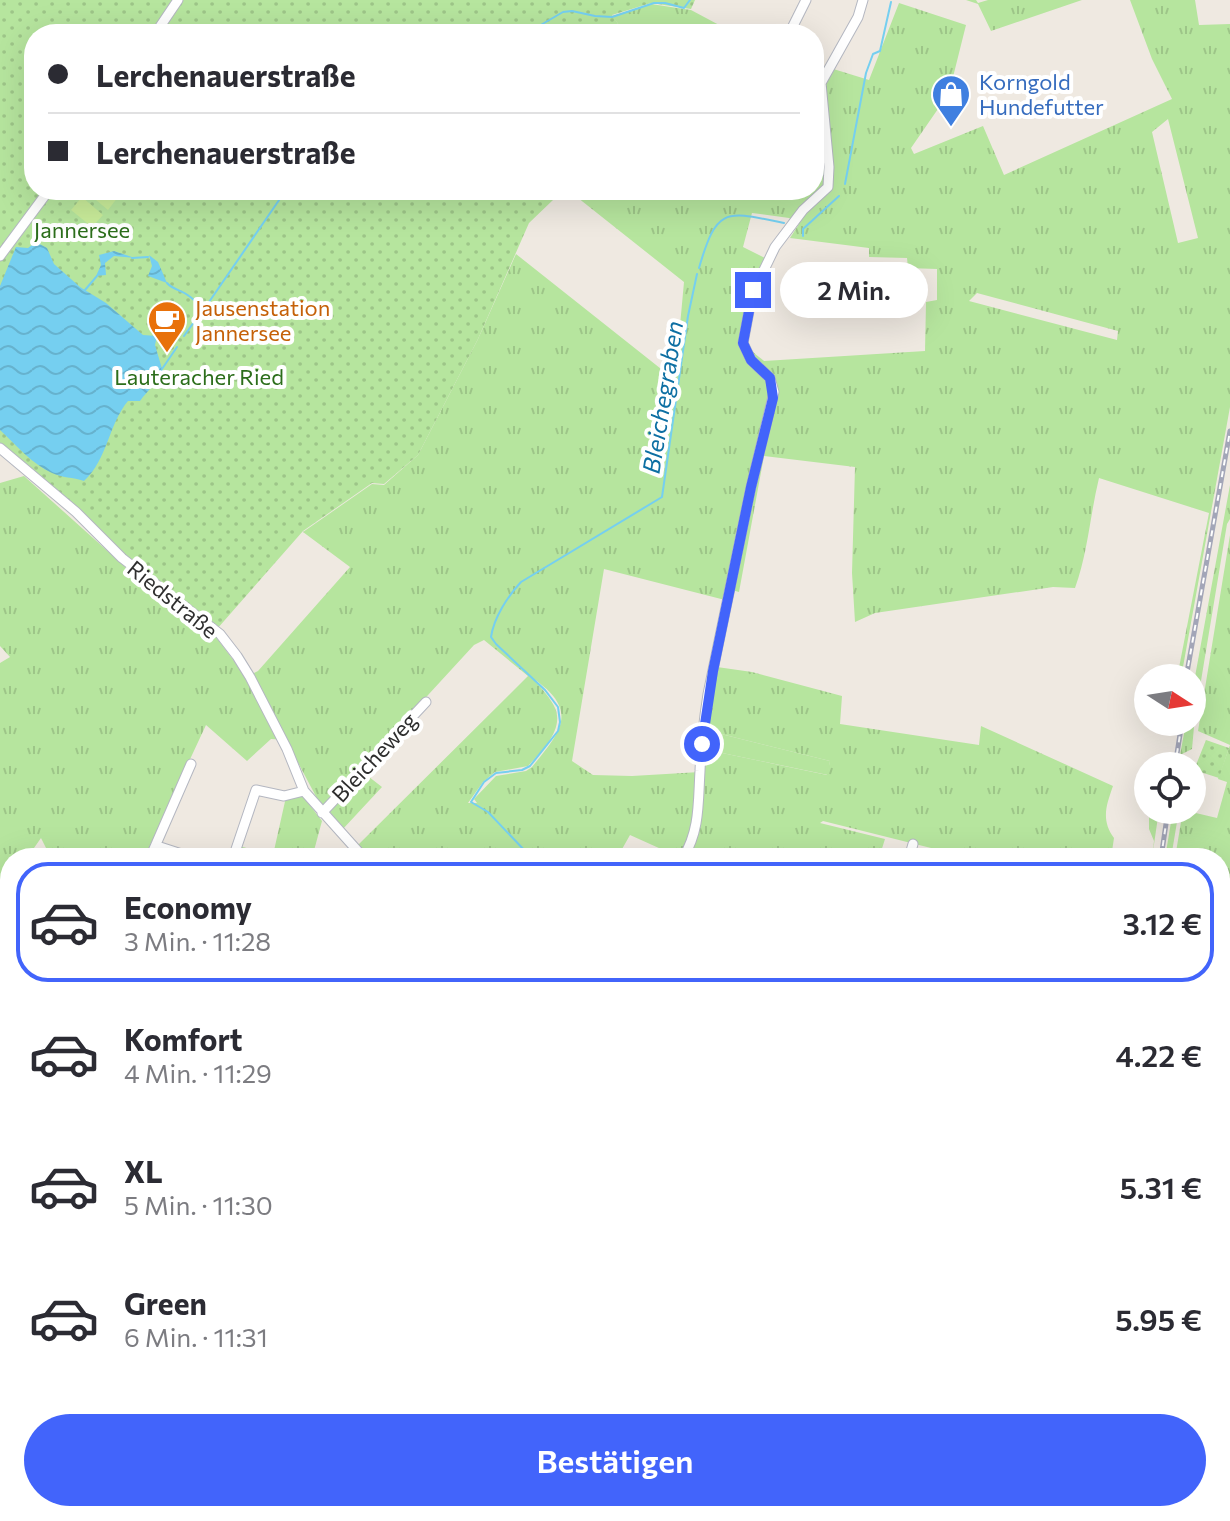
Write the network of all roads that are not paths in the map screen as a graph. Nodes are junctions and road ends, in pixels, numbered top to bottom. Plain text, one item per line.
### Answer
1 (178, 0) edge
2 (806, 0) edge
3 (863, 0) edge
4 (162, 24) edge
5 (794, 24) edge
6 (824, 78) edge
7 (824, 114) edge
8 (824, 191) edge
9 (42, 200) edge
10 (814, 200) edge
11 (0, 256) edge
12 (0, 448) edge
13 (426, 702) dead end
14 (191, 764) dead end
15 (304, 791) junction
16 (322, 813) junction
17 (913, 844) dead end
18 (157, 846) joint
19 (163, 848) edge
20 (236, 848) edge
21 (355, 848) edge
22 (689, 848) edge
23 (912, 848) edge

1 - 4 street
2 - 5 street
3 - 6 street
7 - 8 street
9 - 11 street
10 - 22 street
12 - 15 street, Riedstraße
13 - 16 street, Bleicheweg
14 - 18 street
15 - 16 street, Riedstraße
15 - 20 street
16 - 21 street, Riedstraße
17 - 23 street
18 - 19 street

